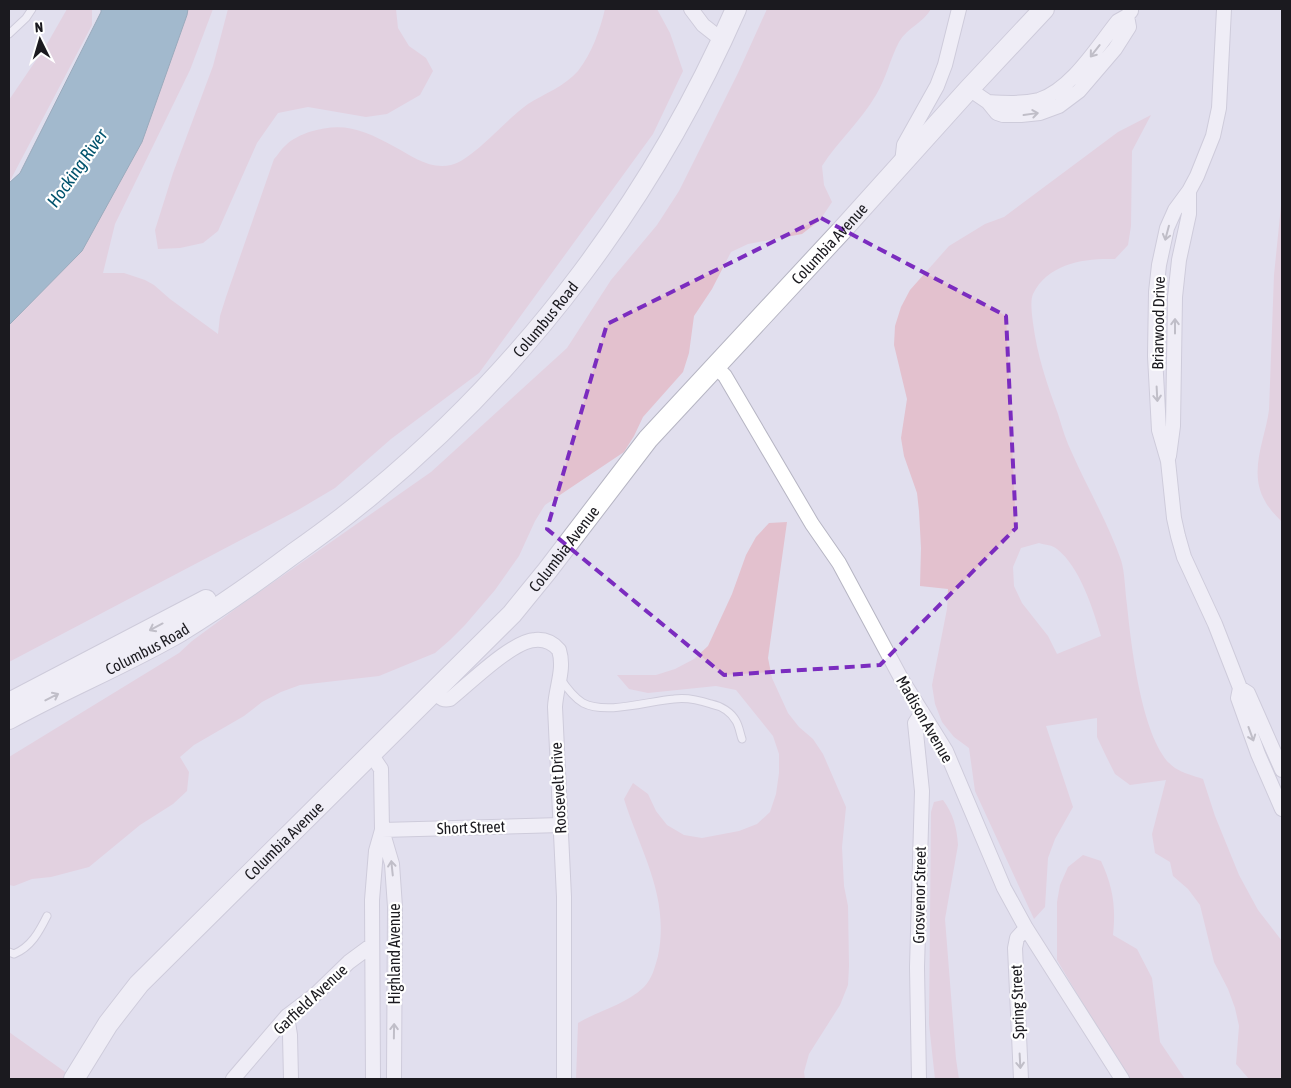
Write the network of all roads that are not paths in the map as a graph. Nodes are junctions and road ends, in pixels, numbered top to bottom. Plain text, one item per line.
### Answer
1 (32, 9) edge
2 (691, 9) edge
3 (736, 9) edge
4 (960, 9) edge
5 (1044, 9) edge
6 (1224, 9) edge
7 (1130, 12) edge
8 (9, 34) edge
9 (722, 40) junction
10 (969, 89) junction
11 (902, 163) junction
12 (1189, 191) junction
13 (715, 366) junction
14 (1168, 462) junction
15 (278, 566) junction
16 (560, 678) junction
17 (1240, 688) junction
18 (434, 692) junction
19 (9, 703) edge
20 (922, 712) junction
21 (9, 719) edge
22 (742, 739) dead end
23 (371, 754) junction
24 (1282, 770) edge
25 (1282, 809) edge
26 (560, 825) junction
27 (382, 830) junction
28 (47, 916) dead end
29 (1026, 928) junction
30 (372, 945) junction
31 (9, 952) edge
32 (287, 1016) junction
33 (78, 1078) edge
34 (232, 1079) edge
35 (291, 1079) edge
36 (373, 1079) edge
37 (394, 1079) edge
38 (564, 1079) edge
39 (919, 1079) edge
40 (1021, 1079) edge
41 (1122, 1079) edge

1 - 8 lane
2 - 9 street
3 - 9 street, Columbus Road
4 - 11 street
5 - 10 street, Columbia Avenue
6 - 12 street, Briarwood Drive
7 - 10 street
9 - 15 street, Columbus Road
10 - 11 street, Columbia Avenue
11 - 13 street, Columbia Avenue
14 -> 12 street, Briarwood Drive
12 -> 14 street, Briarwood Drive
13 - 18 street, Columbia Avenue
13 - 20 street, Madison Avenue
14 - 17 street, Briarwood Drive
15 -> 19 street, Columbus Road
21 -> 15 street, Columbus Road
16 - 18 street, Roosevelt Drive
16 - 22 lane
16 - 26 street, Roosevelt Drive
17 - 24 street, Briarwood Drive
17 -> 25 street, Briarwood Drive
18 - 23 street, Columbia Avenue
20 - 29 street, Madison Avenue
20 - 39 street, Grosvenor Street
23 - 27 street, Highland Avenue
23 - 33 street, Columbia Avenue
26 - 27 street, Short Street
26 - 38 street, Roosevelt Drive
27 - 30 street, Highland Avenue
37 -> 27 street, Highland Avenue
28 - 31 lane
29 -> 40 street, Spring Street
29 - 41 street, Madison Avenue
30 - 32 street, Garfield Avenue
30 - 36 street, Highland Avenue
32 - 34 street, Garfield Avenue
32 - 35 street

